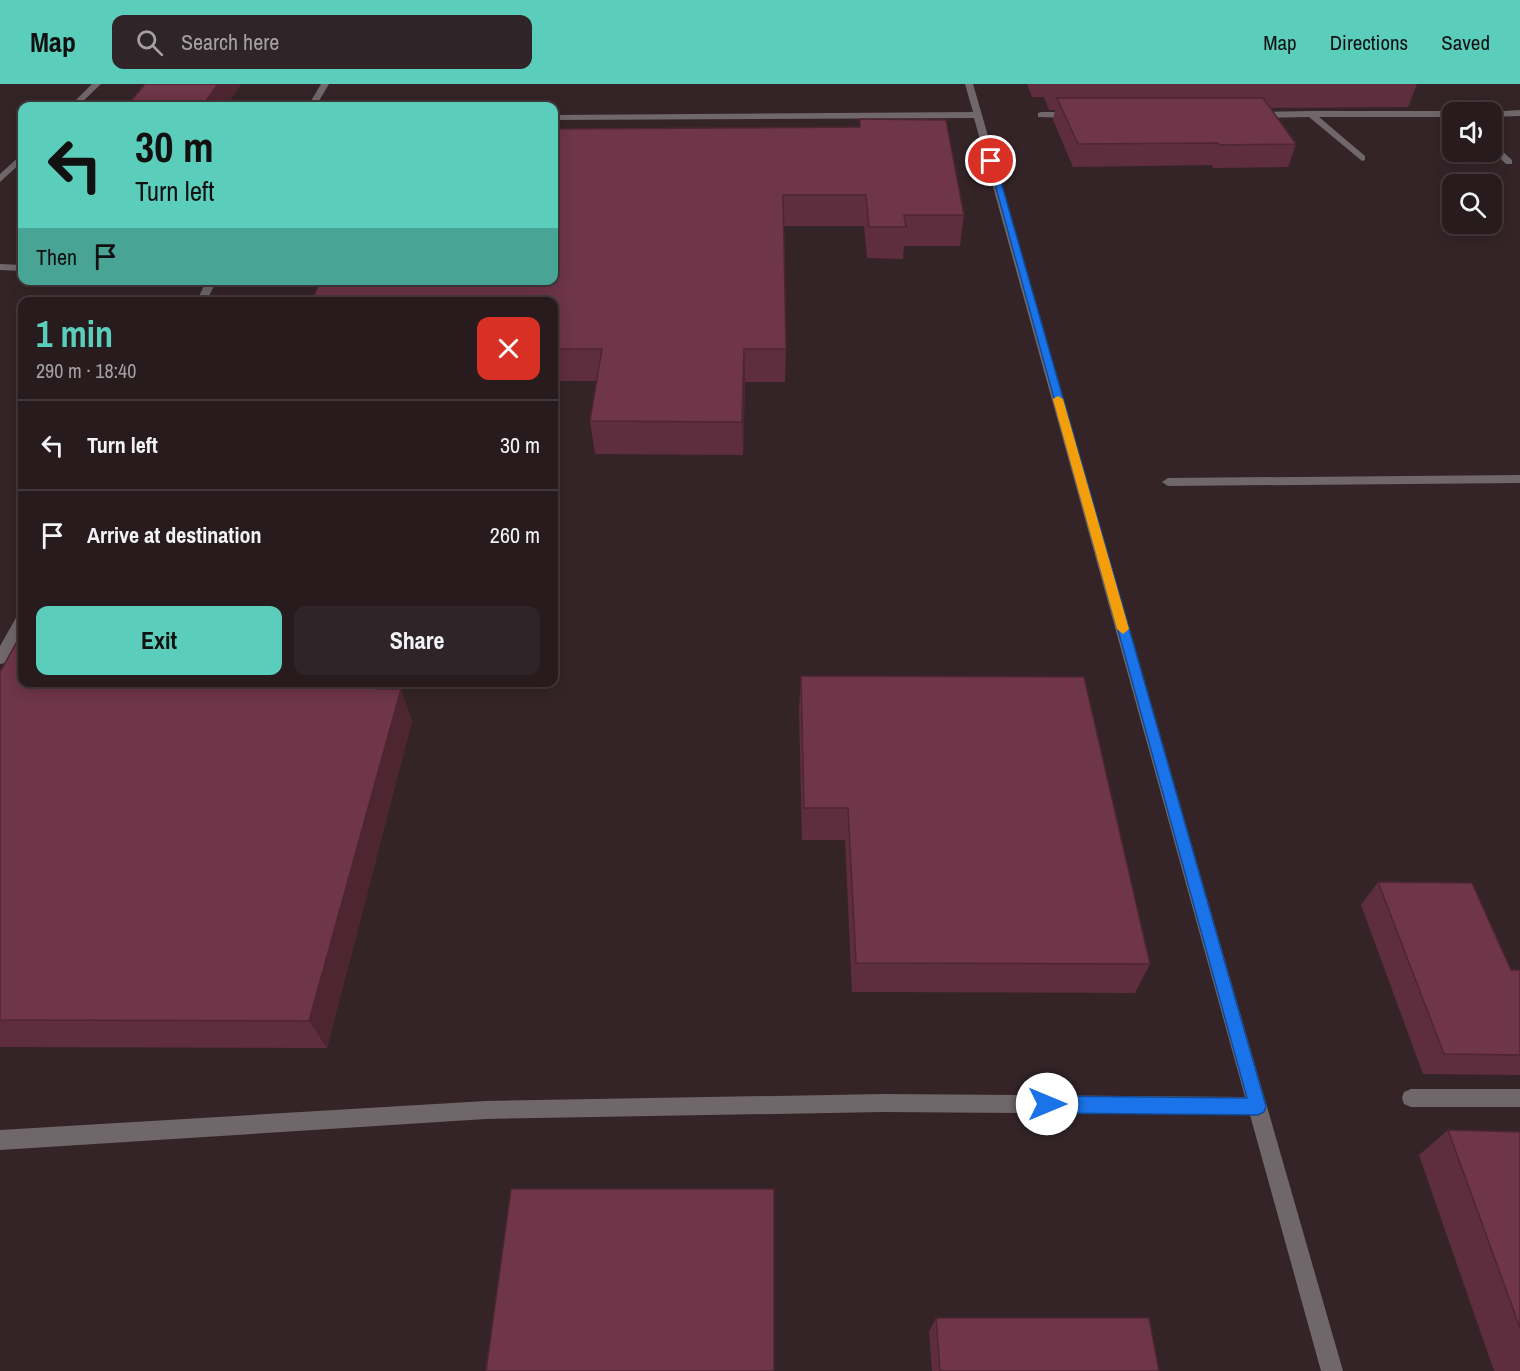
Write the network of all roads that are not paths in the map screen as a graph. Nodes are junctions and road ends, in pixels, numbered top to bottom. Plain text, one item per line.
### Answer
1 (97, 84) edge
2 (325, 84) edge
3 (969, 84) edge
4 (78, 102) edge
5 (314, 102) edge
6 (1310, 114) junction
7 (1442, 114) edge
8 (1502, 114) edge
9 (1520, 114) edge
10 (978, 115) junction
11 (1088, 115) edge
12 (1252, 115) edge
13 (1041, 116) dead end
14 (558, 118) edge
15 (1502, 155) edge
16 (1362, 158) dead end
17 (18, 161) edge
18 (1509, 162) dead end
19 (0, 179) edge
20 (0, 267) edge
21 (18, 268) edge
22 (1520, 479) edge
23 (1168, 482) dead end
24 (18, 626) edge
25 (0, 659) edge
26 (1411, 1098) dead end
27 (1520, 1098) edge
28 (1258, 1106) junction
29 (0, 1140) edge
30 (1332, 1371) edge

1 - 4 street
2 - 5 street
3 - 10 street
6 - 7 street
6 - 12 street
6 - 16 street
8 - 9 street
10 - 14 street
10 - 28 street
11 - 13 street
15 - 18 street
17 - 19 street
20 - 21 street
22 - 23 street
24 - 25 street
26 - 27 street
28 - 29 street
28 - 30 street

